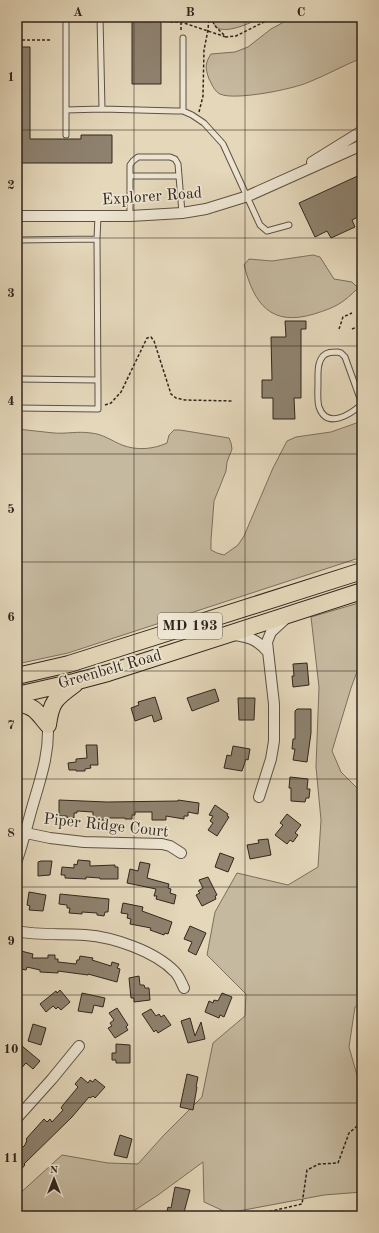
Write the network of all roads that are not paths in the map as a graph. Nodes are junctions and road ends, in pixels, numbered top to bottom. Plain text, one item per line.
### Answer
1 (66, 17) edge
2 (100, 17) edge
3 (183, 38) road end
4 (102, 109) junction
5 (66, 110) junction
6 (183, 111) junction
7 (362, 131) edge
8 (66, 135) dead end
9 (362, 145) edge
10 (130, 176) junction
11 (179, 176) junction
12 (283, 180) junction
13 (248, 196) junction
14 (182, 213) junction
15 (17, 216) edge
16 (98, 216) junction
17 (130, 216) junction
18 (289, 225) dead end
19 (97, 239) junction
20 (17, 240) edge
21 (17, 379) edge
22 (98, 380) junction
23 (362, 404) edge
24 (17, 408) edge
25 (362, 571) edge
26 (362, 591) edge
27 (294, 613) junction
28 (202, 622) junction
29 (228, 634) junction
30 (208, 640) junction
31 (267, 651) junction
32 (17, 676) edge
33 (80, 681) junction
34 (17, 695) edge
35 (17, 703) edge
36 (48, 725) junction
37 (259, 798) dead end
38 (26, 833) junction
39 (181, 853) dead end
40 (17, 860) edge
41 (17, 931) edge
42 (184, 988) dead end
43 (79, 1046) dead end
44 (19, 1111) edge

1 - 5 lane
2 - 4 lane
3 - 6 lane
4 - 5 lane
4 - 6 lane
5 - 8 lane
6 - 13 lane
7 - 12 street, Explorer Road
9 - 12 street, Explorer Road
10 - 11 lane
10 - 11 lane
10 - 17 lane
11 - 14 lane
12 - 13 street, Explorer Road
13 - 14 street, Explorer Road
13 - 18 lane
14 - 17 street, Explorer Road
15 - 16 street, Explorer Road
16 - 17 street, Explorer Road
16 - 19 lane
19 - 20 lane
19 - 22 lane
21 - 22 lane
22 - 24 lane
23 - 23 lane
25 - 28 main road, Greenbelt Road / MD 193
26 - 27 main road, Greenbelt Road / MD 193
27 - 29 main road, Greenbelt Road / MD 193
27 - 31 street
28 - 30 main road
28 - 32 main road, Greenbelt Road / MD 193
29 - 30 main road, Greenbelt Road / MD 193
29 - 31 street
30 - 33 main road, Greenbelt Road / MD 193
31 - 37 street
33 - 34 main road, Greenbelt Road / MD 193
33 - 36 main road
35 - 36 main road
36 - 38 street
38 - 39 street, Piper Ridge Court
38 - 40 street
41 - 42 street
43 - 44 street

